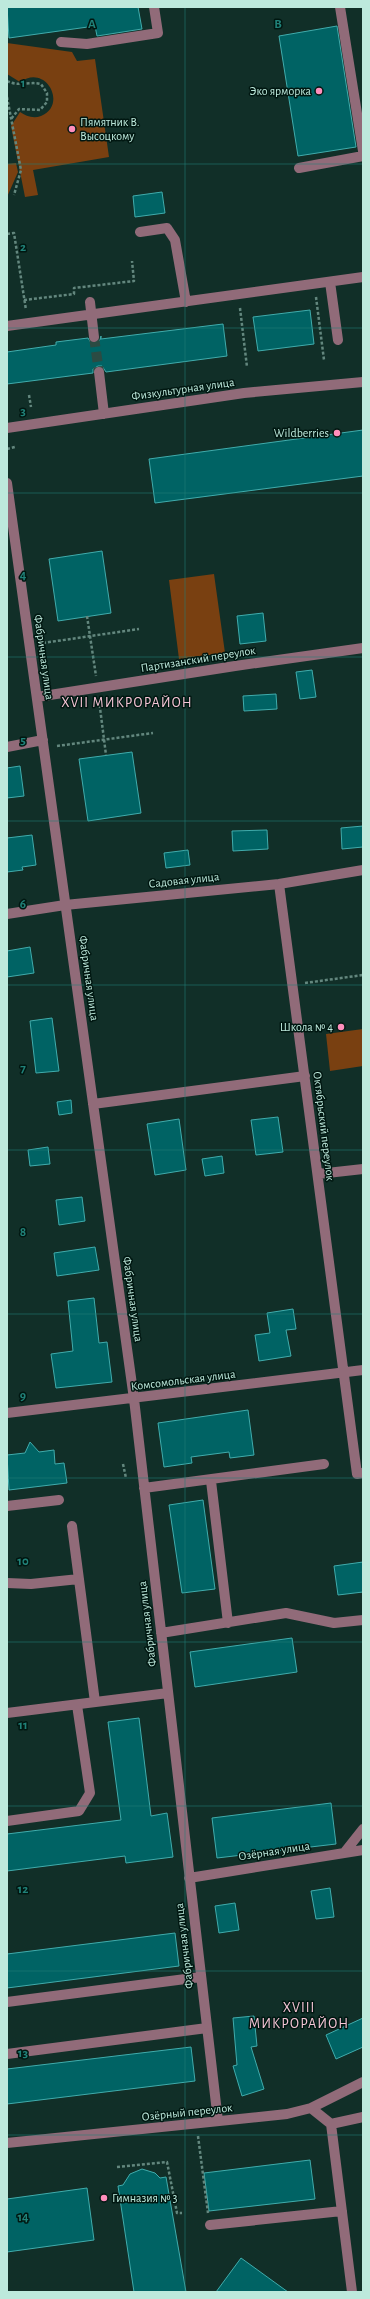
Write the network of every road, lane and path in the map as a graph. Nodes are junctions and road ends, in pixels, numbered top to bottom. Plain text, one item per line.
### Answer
1 (154, 7) edge
2 (340, 7) edge
3 (61, 42) dead end
4 (7, 81) edge
5 (7, 97) edge
6 (11, 119) junction
7 (363, 151) edge
8 (363, 156) edge
9 (299, 168) dead end
10 (14, 194) dead end
11 (140, 232) dead end
12 (7, 234) edge
13 (363, 278) edge
14 (330, 282) junction
15 (316, 293) dead end
16 (238, 294) junction
17 (90, 302) dead end
18 (186, 302) junction
19 (92, 314) junction
20 (27, 316) dead end
21 (7, 326) edge
22 (94, 337) tunnel mouth
23 (338, 340) dead end
24 (324, 360) dead end
25 (247, 367) dead end
26 (99, 372) tunnel mouth
27 (363, 382) edge
28 (28, 395) dead end
29 (31, 407) dead end
30 (104, 414) junction
31 (7, 428) edge
32 (15, 447) dead end
33 (7, 449) edge
34 (7, 483) edge
35 (87, 616) dead end
36 (139, 629) dead end
37 (90, 636) junction
38 (40, 643) dead end
39 (363, 648) edge
40 (98, 688) junction
41 (37, 697) junction
42 (153, 733) dead end
43 (43, 740) junction
44 (104, 740) junction
45 (56, 746) dead end
46 (7, 747) edge
47 (106, 755) dead end
48 (363, 870) edge
49 (279, 884) junction
50 (65, 905) junction
51 (7, 914) edge
52 (363, 975) edge
53 (293, 984) junction
54 (305, 1076) junction
55 (93, 1104) junction
56 (363, 1169) edge
57 (318, 1174) junction
58 (363, 1370) edge
59 (343, 1373) junction
60 (134, 1399) junction
61 (7, 1413) edge
62 (123, 1464) dead end
63 (324, 1464) dead end
64 (363, 1473) edge
65 (126, 1478) dead end
66 (211, 1481) junction
67 (144, 1488) junction
68 (59, 1500) dead end
69 (7, 1506) edge
70 (72, 1526) dead end
71 (79, 1579) junction
72 (7, 1583) edge
73 (363, 1620) edge
74 (228, 1623) junction
75 (161, 1633) junction
76 (168, 1693) junction
77 (95, 1702) junction
78 (76, 1705) junction
79 (7, 1713) edge
80 (7, 1821) edge
81 (363, 1829) edge
82 (363, 1850) edge
83 (344, 1853) junction
84 (189, 1878) junction
85 (201, 1977) junction
86 (7, 2002) edge
87 (207, 2028) junction
88 (7, 2054) edge
89 (363, 2082) edge
90 (310, 2108) junction
91 (363, 2117) edge
92 (218, 2121) junction
93 (331, 2124) junction
94 (198, 2134) dead end
95 (7, 2143) edge
96 (117, 2167) dead end
97 (342, 2211) junction
98 (182, 2213) dead end
99 (210, 2225) joint
100 (352, 2292) edge

1 - 3 street
2 - 7 street
4 - 6 path
5 - 6 path
6 - 10 path
8 - 9 street
11 - 18 street
12 - 20 path
13 - 14 street
14 - 16 street
14 - 23 street
15 - 24 path
16 - 18 street
16 - 25 path
17 - 19 street
18 - 19 street
19 - 21 street
19 - 22 street
26 - 30 street
27 - 30 street, Физкультурная улица
28 - 29 path
30 - 31 street, Физкультурная улица
32 - 33 path
34 - 41 street, Фабричная улица
35 - 37 path
36 - 37 path
37 - 38 path
37 - 40 path
39 - 40 street, Партизанский переулок
40 - 41 street, Партизанский переулок
40 - 44 path
41 - 43 street, Фабричная улица
42 - 44 path
43 - 46 street
43 - 50 street, Фабричная улица
44 - 45 path
44 - 47 path
48 - 49 street, Садовая улица
49 - 50 street, Садовая улица
49 - 53 street, Октябрьский переулок
50 - 51 street, Садовая улица
50 - 55 street, Фабричная улица
52 - 53 path
53 - 54 street, Октябрьский переулок
54 - 55 street
54 - 57 street, Октябрьский переулок
55 - 60 street, Фабричная улица
56 - 57 street
57 - 59 street, Октябрьский переулок
58 - 59 street, Комсомольская улица
59 - 60 street, Комсомольская улица
59 - 64 street, Октябрьский переулок
60 - 61 street, Комсомольская улица
60 - 67 street, Фабричная улица
62 - 65 path
63 - 66 street
66 - 67 street
66 - 74 street
67 - 75 street, Фабричная улица
68 - 69 street
70 - 71 street
71 - 72 street
71 - 77 street
73 - 74 street
74 - 75 street
75 - 76 street, Фабричная улица
76 - 77 street
76 - 84 street, Фабричная улица
77 - 78 street
78 - 79 street
78 - 80 street
81 - 83 street
82 - 83 street, Озёрная улица
83 - 84 street, Озёрная улица
84 - 85 street, Фабричная улица
85 - 86 street
85 - 87 street, Фабричная улица
87 - 88 street
87 - 92 street, Фабричная улица
89 - 90 street, Озёрный переулок
90 - 92 street, Озёрный переулок
90 - 93 street
91 - 93 street
92 - 95 street, Озёрный переулок
93 - 97 street
94 - 99 path
96 - 98 path
97 - 99 street
97 - 100 street

